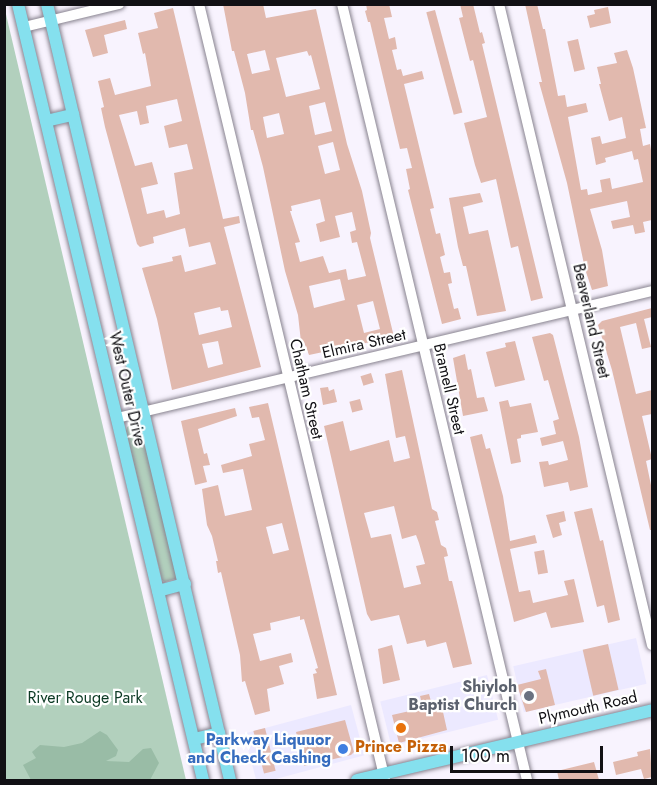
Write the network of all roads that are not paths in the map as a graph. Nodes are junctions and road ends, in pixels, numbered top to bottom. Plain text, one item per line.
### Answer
1 (18, 4) edge
2 (47, 4) edge
3 (119, 4) edge
4 (199, 4) edge
5 (342, 4) edge
6 (500, 4) edge
7 (51, 21) junction
8 (24, 27) junction
9 (74, 115) junction
10 (46, 121) junction
11 (652, 291) edge
12 (573, 310) junction
13 (423, 346) junction
14 (288, 378) junction
15 (145, 412) junction
16 (117, 418) junction
17 (185, 584) junction
18 (158, 591) junction
19 (652, 645) edge
20 (652, 710) edge
21 (219, 733) junction
22 (194, 739) junction
23 (518, 742) junction
24 (384, 777) edge
25 (203, 780) edge
26 (230, 780) edge
27 (357, 780) edge
28 (527, 780) edge

1 - 8 main road, West Outer Drive
2 - 7 main road, West Outer Drive
3 - 7 street
4 - 14 street, Chatham Street
5 - 13 street, Bramell Street
6 - 12 street, Beaverland Street
7 - 8 street
7 - 9 main road, West Outer Drive
8 - 10 main road, West Outer Drive
9 - 10 main road
9 - 15 main road, West Outer Drive
10 - 16 main road, West Outer Drive
11 - 12 street, Elmira Street
12 - 13 street, Elmira Street
12 - 19 street, Beaverland Street
13 - 14 street, Elmira Street
13 - 23 street, Bramell Street
14 - 15 street, Elmira Street
14 - 24 street, Chatham Street
15 - 16 street, Elmira Street
15 - 17 main road, West Outer Drive
16 - 18 main road, West Outer Drive
17 - 18 main road
17 - 21 main road, West Outer Drive
18 - 22 main road, West Outer Drive
20 - 23 main road, Plymouth Road
21 - 22 main road
21 - 26 main road, West Outer Drive
22 - 25 main road, West Outer Drive
23 - 24 main road, Plymouth Road
23 - 28 street, Bramell Street
24 - 27 main road, Plymouth Road

